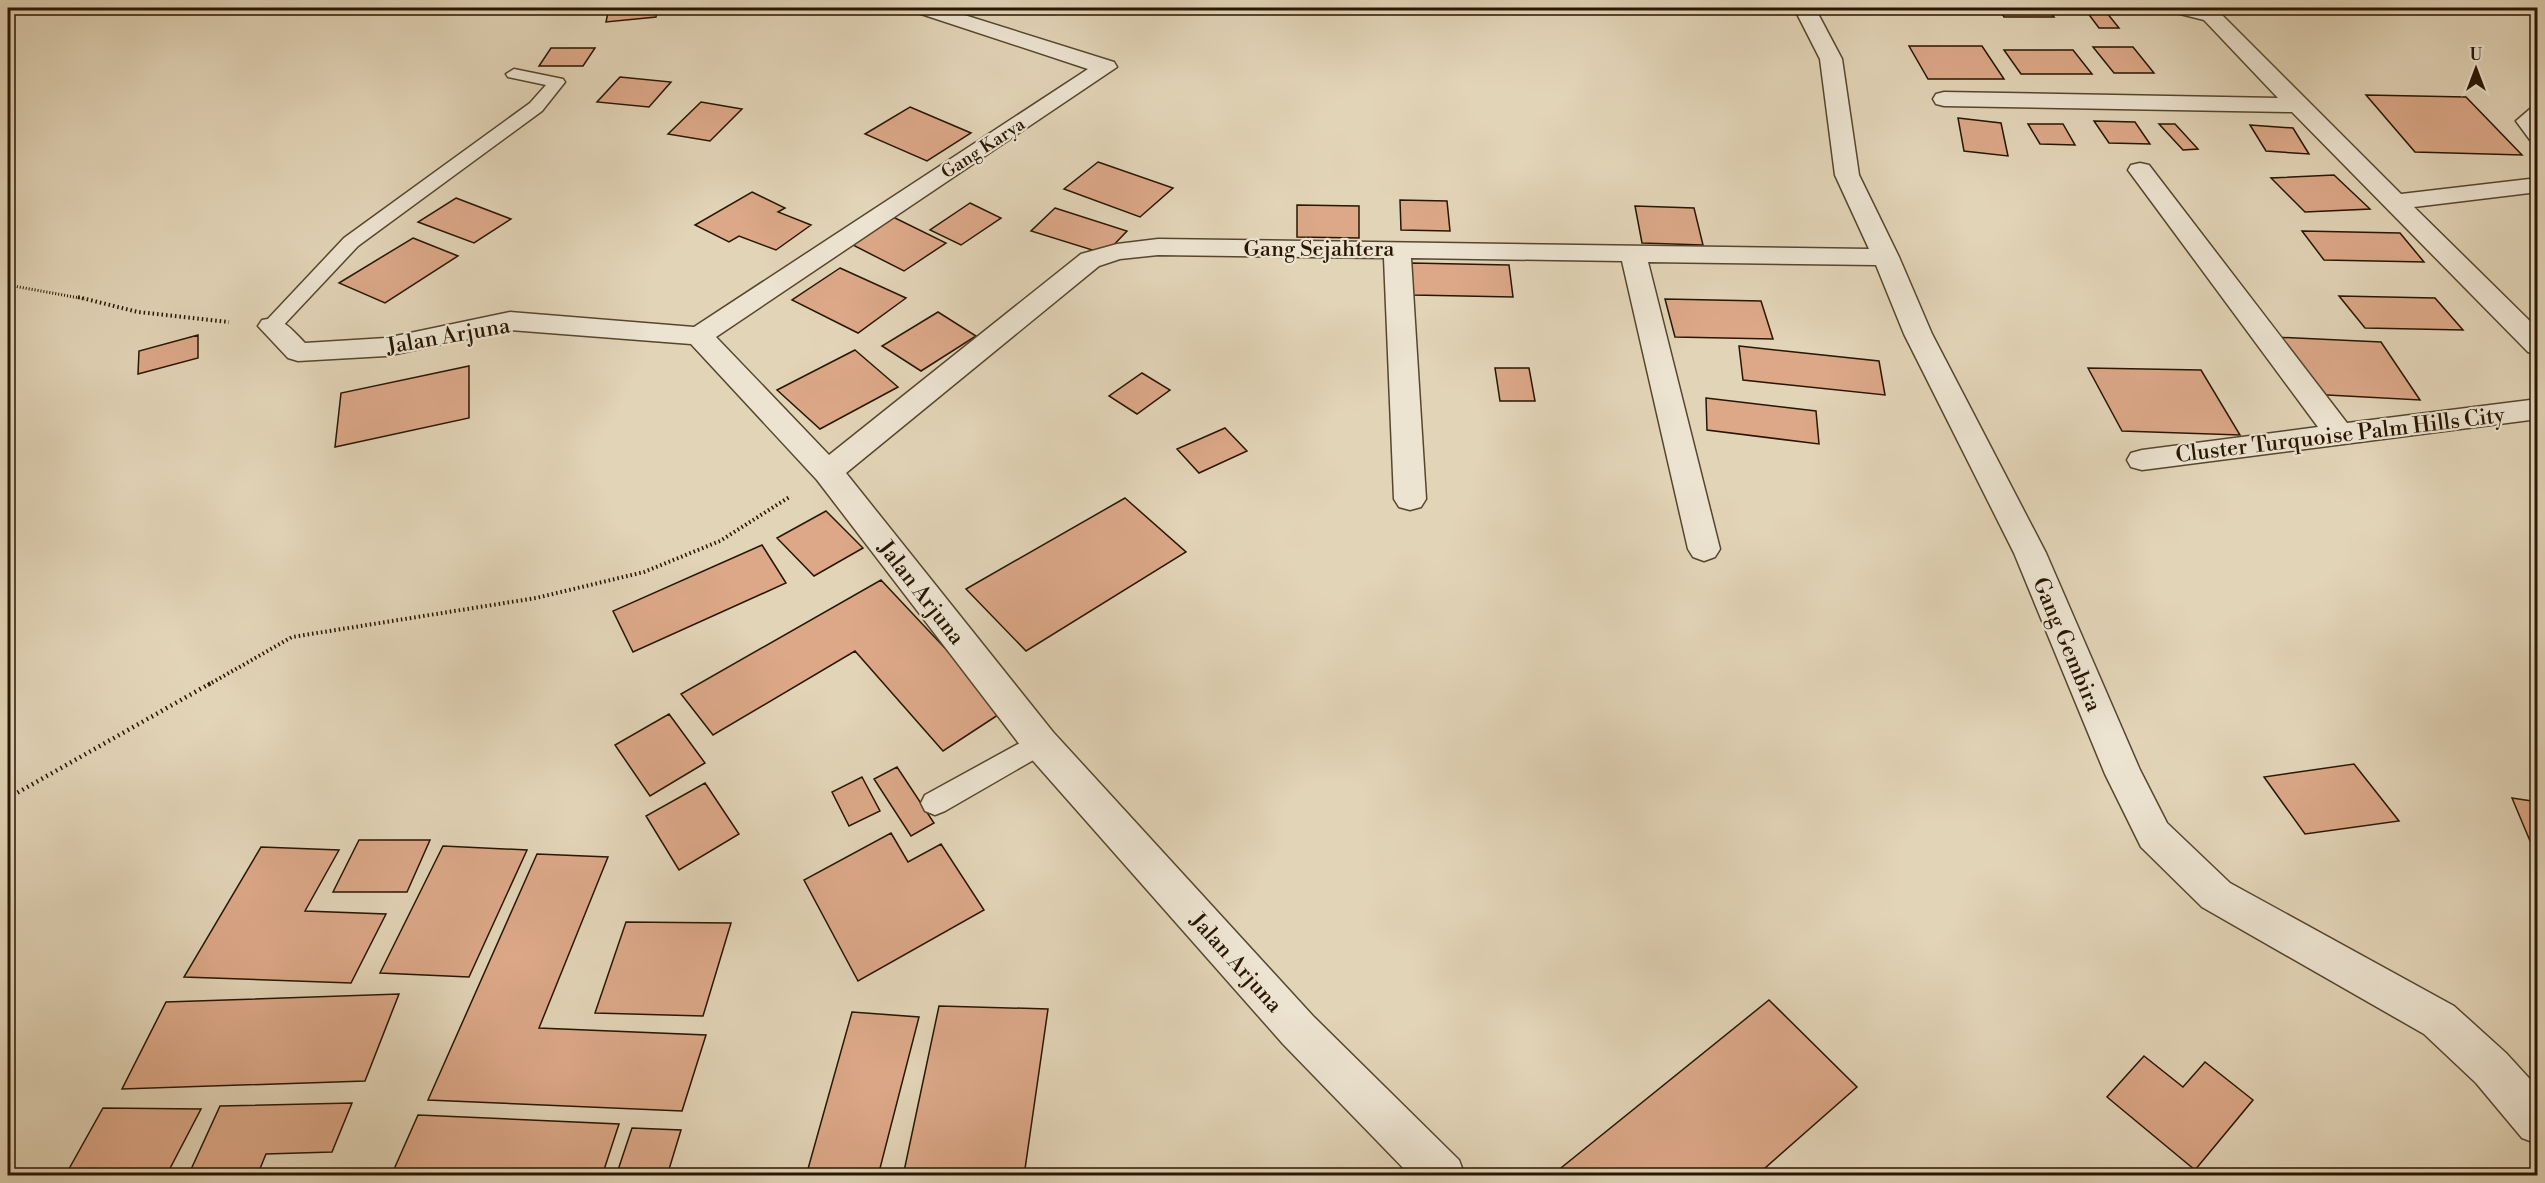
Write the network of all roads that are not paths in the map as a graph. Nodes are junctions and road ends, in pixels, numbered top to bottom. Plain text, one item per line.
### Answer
1 (922, 8) edge
2 (1804, 8) edge
3 (2179, 8) edge
4 (514, 74) dead end
5 (1944, 99) dead end
6 (2298, 105) junction
7 (2538, 114) edge
8 (2538, 135) edge
9 (2140, 170) dead end
10 (2538, 185) edge
11 (2395, 202) junction
12 (1397, 249) junction
13 (1633, 253) junction
14 (1886, 257) junction
15 (272, 326) joint
16 (699, 336) junction
17 (2538, 346) edge
18 (2538, 409) edge
19 (2340, 435) junction
20 (2142, 460) dead end
21 (828, 472) junction
22 (1410, 499) dead end
23 (1704, 549) dead end
24 (1040, 743) junction
25 (935, 803) dead end
26 (2538, 1122) edge
27 (1443, 1176) edge

1 - 16 street, Gang Karya
2 - 14 street, Gang Gembira
3 - 6 street
4 - 15 lane
5 - 6 street
6 - 11 street
7 - 8 street
9 - 19 street
10 - 11 street
11 - 17 street
12 - 13 street, Gang Sejahtera
12 - 21 street, Gang Sejahtera
12 - 22 street
13 - 14 street, Gang Sejahtera
13 - 23 street
14 - 26 street, Gang Gembira
15 - 16 street, Jalan Arjuna
16 - 21 street, Jalan Arjuna
18 - 19 street, Cluster Turquoise Palm Hills City
19 - 20 street, Cluster Turquoise Palm Hills City
21 - 24 street, Jalan Arjuna
24 - 25 lane
24 - 27 street, Jalan Arjuna

